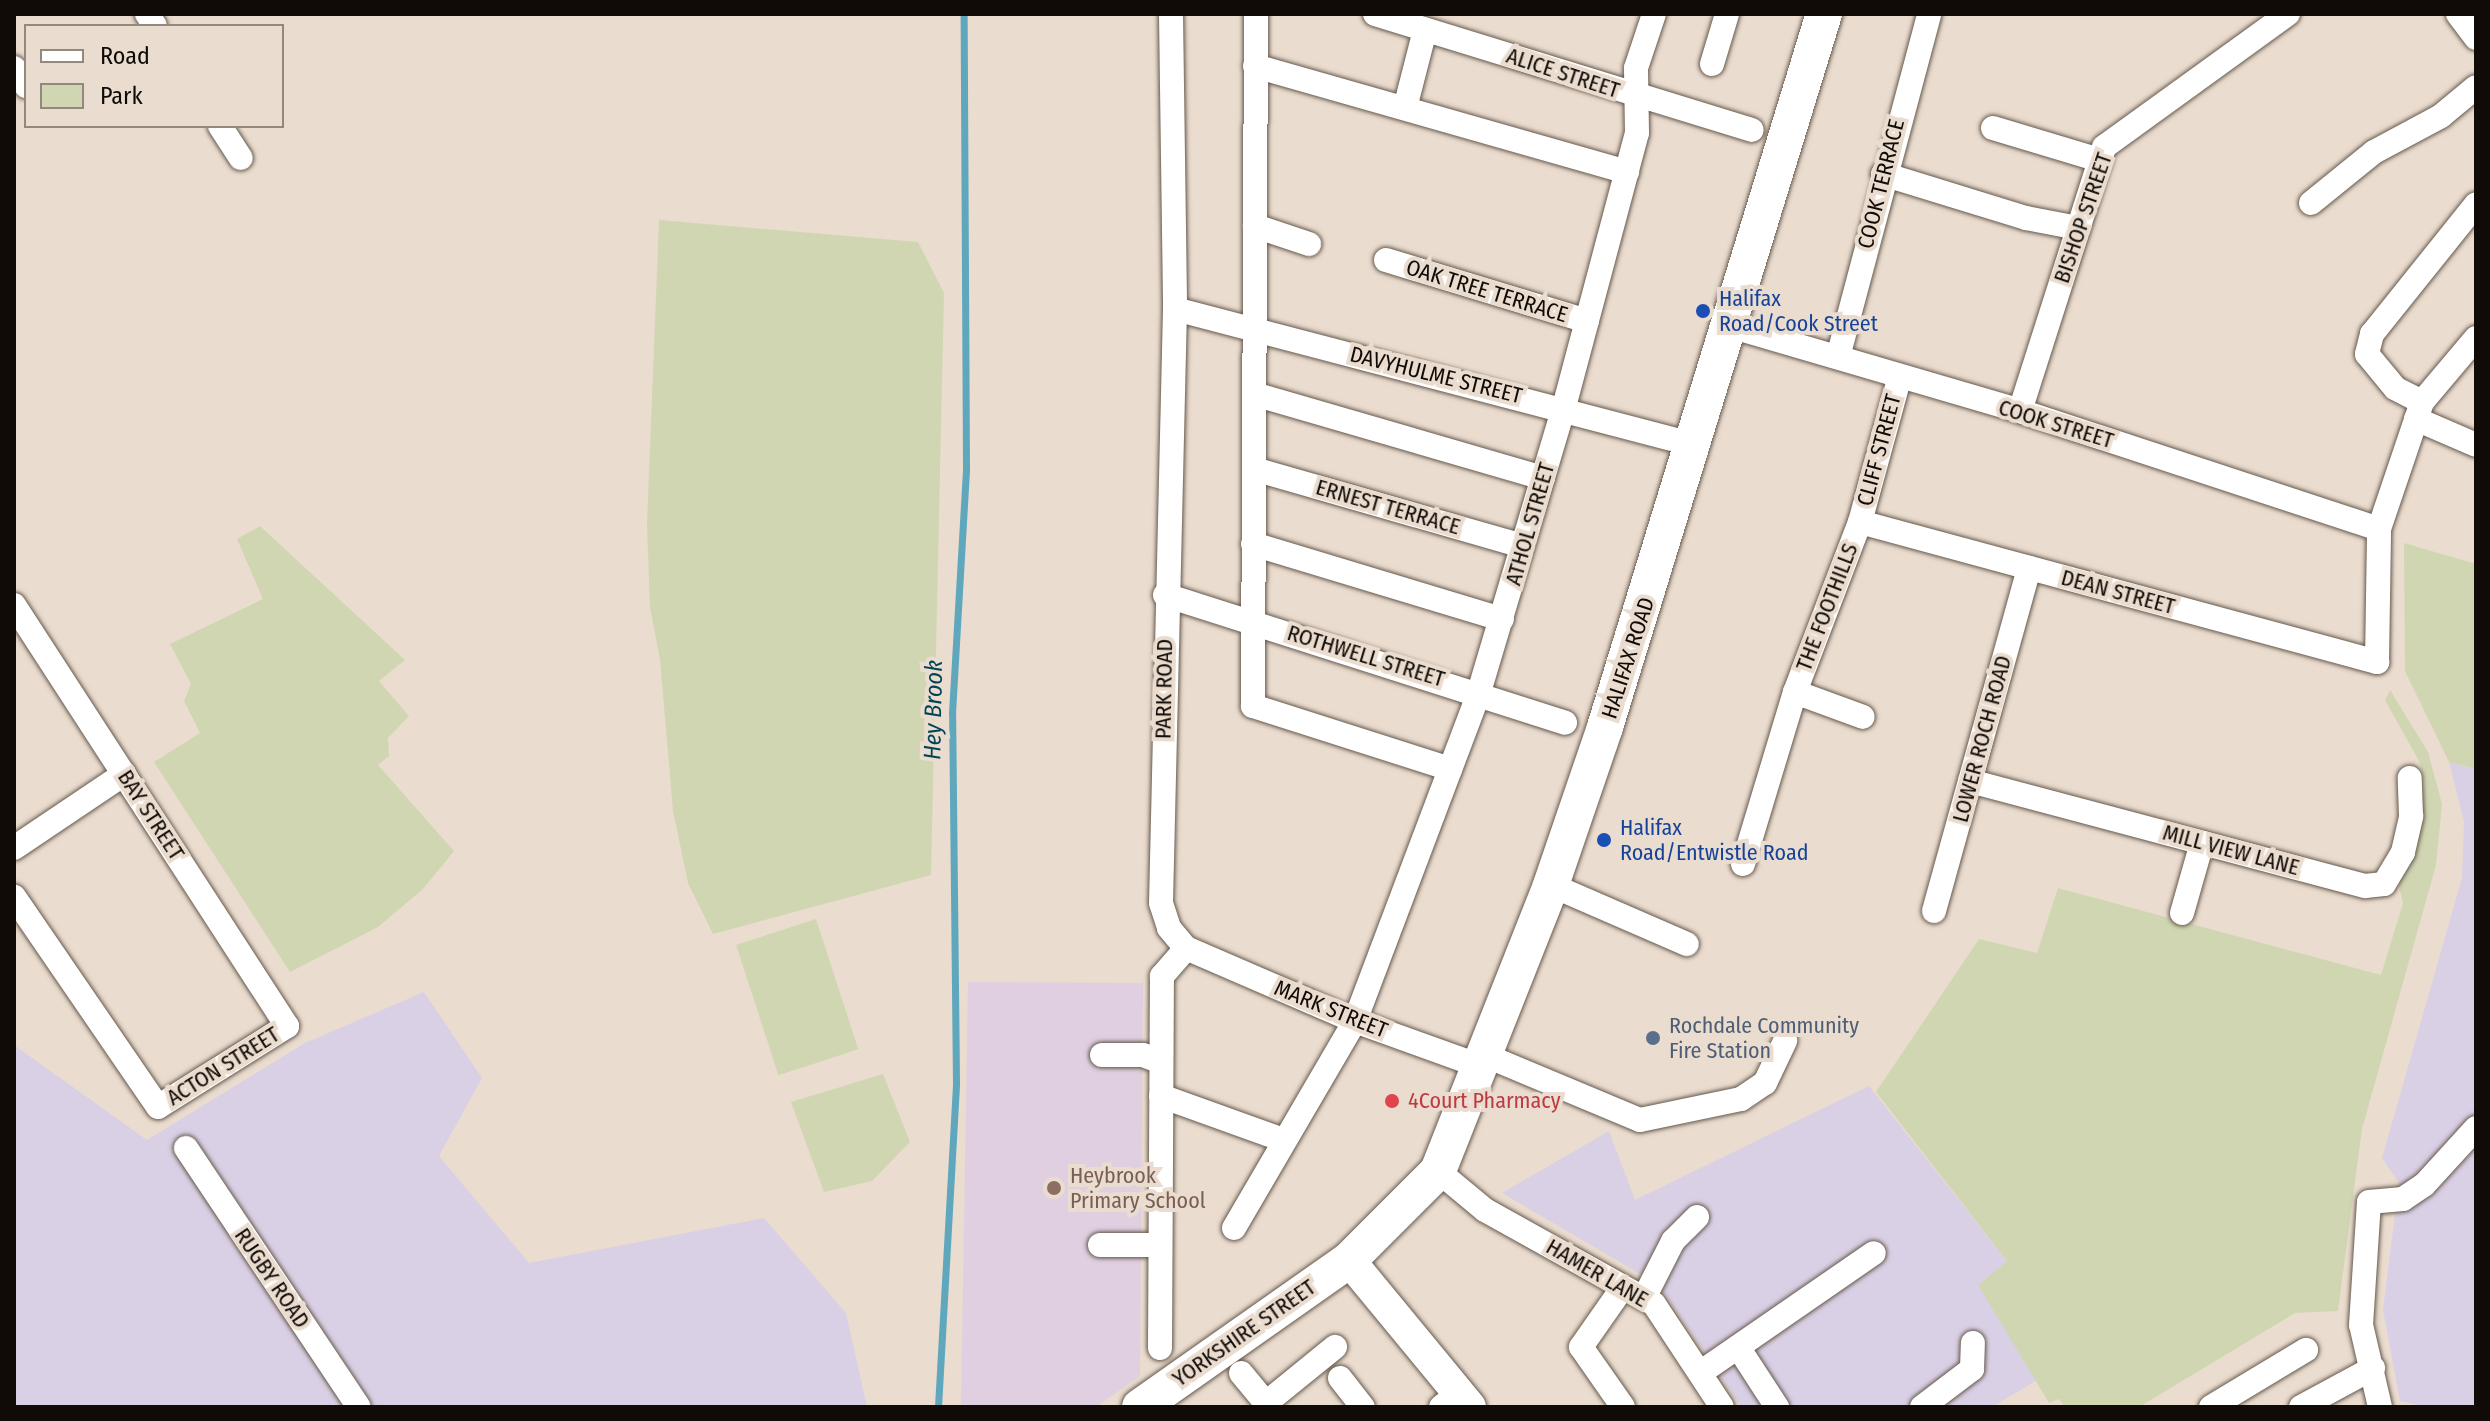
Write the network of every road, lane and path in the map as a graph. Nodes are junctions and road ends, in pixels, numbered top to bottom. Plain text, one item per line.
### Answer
1 (1171, 14) edge
2 (1256, 14) edge
3 (1375, 14) edge
4 (1654, 14) edge
5 (1727, 14) edge
6 (1824, 14) edge
7 (1929, 14) edge
8 (2288, 14) edge
9 (2458, 14) edge
10 (1425, 30) junction
11 (2476, 38) edge
12 (1712, 64) dead end
13 (1255, 66) junction
14 (2476, 87) edge
15 (1638, 97) junction
16 (1405, 108) junction
17 (221, 128) edge
18 (1993, 128) dead end
19 (1752, 130) dead end
20 (241, 158) dead end
21 (2100, 160) junction
22 (1627, 172) junction
23 (1883, 174) junction
24 (2311, 203) dead end
25 (2476, 204) edge
26 (1255, 226) junction
27 (2078, 228) junction
28 (1309, 244) dead end
29 (1386, 260) dead end
30 (1175, 309) junction
31 (1587, 321) junction
32 (1730, 326) junction
33 (1254, 329) junction
34 (2476, 338) edge
35 (1838, 357) junction
36 (1899, 379) junction
37 (1254, 394) junction
38 (1564, 407) junction
39 (2419, 410) junction
40 (2020, 411) junction
41 (1695, 445) junction
42 (2476, 445) edge
43 (1254, 469) junction
44 (1543, 478) junction
45 (1860, 522) junction
46 (2379, 529) junction
47 (1253, 544) junction
48 (1522, 546) junction
49 (2029, 568) junction
50 (1165, 595) junction
51 (14, 605) edge
52 (1502, 619) junction
53 (1253, 620) junction
54 (1479, 692) junction
55 (1795, 692) junction
56 (1863, 717) dead end
57 (1565, 723) dead end
58 (1450, 769) junction
59 (124, 774) junction
60 (2410, 778) dead end
61 (1970, 781) junction
62 (2202, 843) junction
63 (14, 848) edge
64 (1743, 864) dead end
65 (1551, 885) junction
66 (14, 897) edge
67 (1934, 911) dead end
68 (2182, 913) dead end
69 (1687, 944) dead end
70 (1186, 948) junction
71 (1355, 1021) junction
72 (287, 1026) joint
73 (1785, 1041) dead end
74 (1102, 1055) dead end
75 (1480, 1060) junction
76 (1161, 1062) junction
77 (1161, 1096) junction
78 (2476, 1128) edge
79 (1283, 1140) junction
80 (186, 1148) dead end
81 (1438, 1171) junction
82 (1697, 1217) dead end
83 (1234, 1228) dead end
84 (1100, 1245) dead end
85 (1160, 1245) junction
86 (1874, 1253) dead end
87 (1349, 1260) junction
88 (1634, 1292) junction
89 (1973, 1343) dead end
90 (1335, 1347) dead end
91 (1738, 1347) junction
92 (1160, 1348) dead end
93 (2306, 1350) dead end
94 (2373, 1368) junction
95 (1241, 1373) dead end
96 (1700, 1373) junction
97 (1340, 1378) dead end
98 (2243, 1399) edge
99 (1456, 1402) edge
100 (1267, 1405) edge
101 (359, 1407) edge
102 (1140, 1407) edge
103 (1363, 1407) edge
104 (1623, 1407) edge
105 (1722, 1407) edge
106 (1777, 1407) edge
107 (1922, 1407) edge
108 (2211, 1407) edge
109 (2301, 1407) edge
110 (2380, 1407) edge

1 - 30 street, PARK ROAD
2 - 13 street
3 - 10 street, ALICE STREET
4 - 15 street, ATHOL STREET
5 - 12 street
6 - 32 highway, HALIFAX ROAD
7 - 23 street, COOK TERRACE
8 - 21 street, BISHOP STREET
9 - 11 street
10 - 15 street, ALICE STREET
10 - 16 street
13 - 16 street
13 - 26 street
14 - 24 street
15 - 19 street, ALICE STREET
15 - 22 street, ATHOL STREET
16 - 22 street
17 - 20 street
18 - 21 street
21 - 27 street, BISHOP STREET
22 - 31 street, ATHOL STREET
23 - 27 street
23 - 35 street, COOK TERRACE
25 - 39 street
26 - 28 street
26 - 33 street
27 - 40 street, BISHOP STREET
29 - 31 street, OAK TREE TERRACE
30 - 33 street, DAVYHULME STREET
30 - 50 street, PARK ROAD
31 - 38 street, ATHOL STREET
32 - 35 street, COOK STREET
32 - 41 highway, HALIFAX ROAD
33 - 37 street
33 - 38 street, DAVYHULME STREET
34 - 39 street
35 - 36 street, COOK STREET
36 - 40 street, COOK STREET
36 - 45 street, CLIFF STREET
37 - 43 street
37 - 44 street
38 - 41 street, DAVYHULME STREET
38 - 44 street, ATHOL STREET
39 - 42 street
39 - 46 street
40 - 46 street, COOK STREET
41 - 65 highway, HALIFAX ROAD
43 - 47 street
43 - 48 street, ERNEST TERRACE
44 - 48 street, ATHOL STREET
45 - 49 street, DEAN STREET
45 - 55 street, THE FOOTHILLS
46 - 49 street, DEAN STREET
47 - 52 street
47 - 53 street
48 - 52 street, ATHOL STREET
49 - 61 street, LOWER ROCH ROAD
50 - 53 street, ROTHWELL STREET
50 - 70 street, PARK ROAD
51 - 59 street, BAY STREET
52 - 54 street, ATHOL STREET
53 - 54 street, ROTHWELL STREET
53 - 58 street
54 - 57 street, ROTHWELL STREET
54 - 58 street, ATHOL STREET
55 - 56 street, THE FOOTHILLS
55 - 64 street, THE FOOTHILLS
58 - 71 street, ATHOL STREET
59 - 63 street
59 - 72 street, BAY STREET
60 - 62 street, MILL VIEW LANE
61 - 62 street, MILL VIEW LANE
61 - 67 street, LOWER ROCH ROAD
62 - 68 street
65 - 69 street
65 - 75 highway, HALIFAX ROAD
66 - 72 street, ACTON STREET
70 - 71 street, MARK STREET
70 - 76 street
71 - 75 street, MARK STREET
71 - 79 street, ATHOL STREET
73 - 75 street, MARK STREET
74 - 76 street
75 - 81 highway, HALIFAX ROAD
76 - 77 street
77 - 79 street
77 - 85 street
78 - 94 street
79 - 83 street, ATHOL STREET
80 - 101 street, RUGBY ROAD
81 - 87 highway, HALIFAX ROAD
81 - 88 street, HAMER LANE
82 - 88 street
84 - 85 street
85 - 92 street
86 - 91 street
87 - 99 main road
87 - 102 highway, YORKSHIRE STREET
88 - 96 street, HAMER LANE
88 - 104 street
89 - 107 street
90 - 100 street
91 - 96 street
91 - 106 street
93 - 98 street
94 - 109 street
94 - 110 street
95 - 100 street
96 - 105 street, HAMER LANE
97 - 103 street
98 - 108 street

